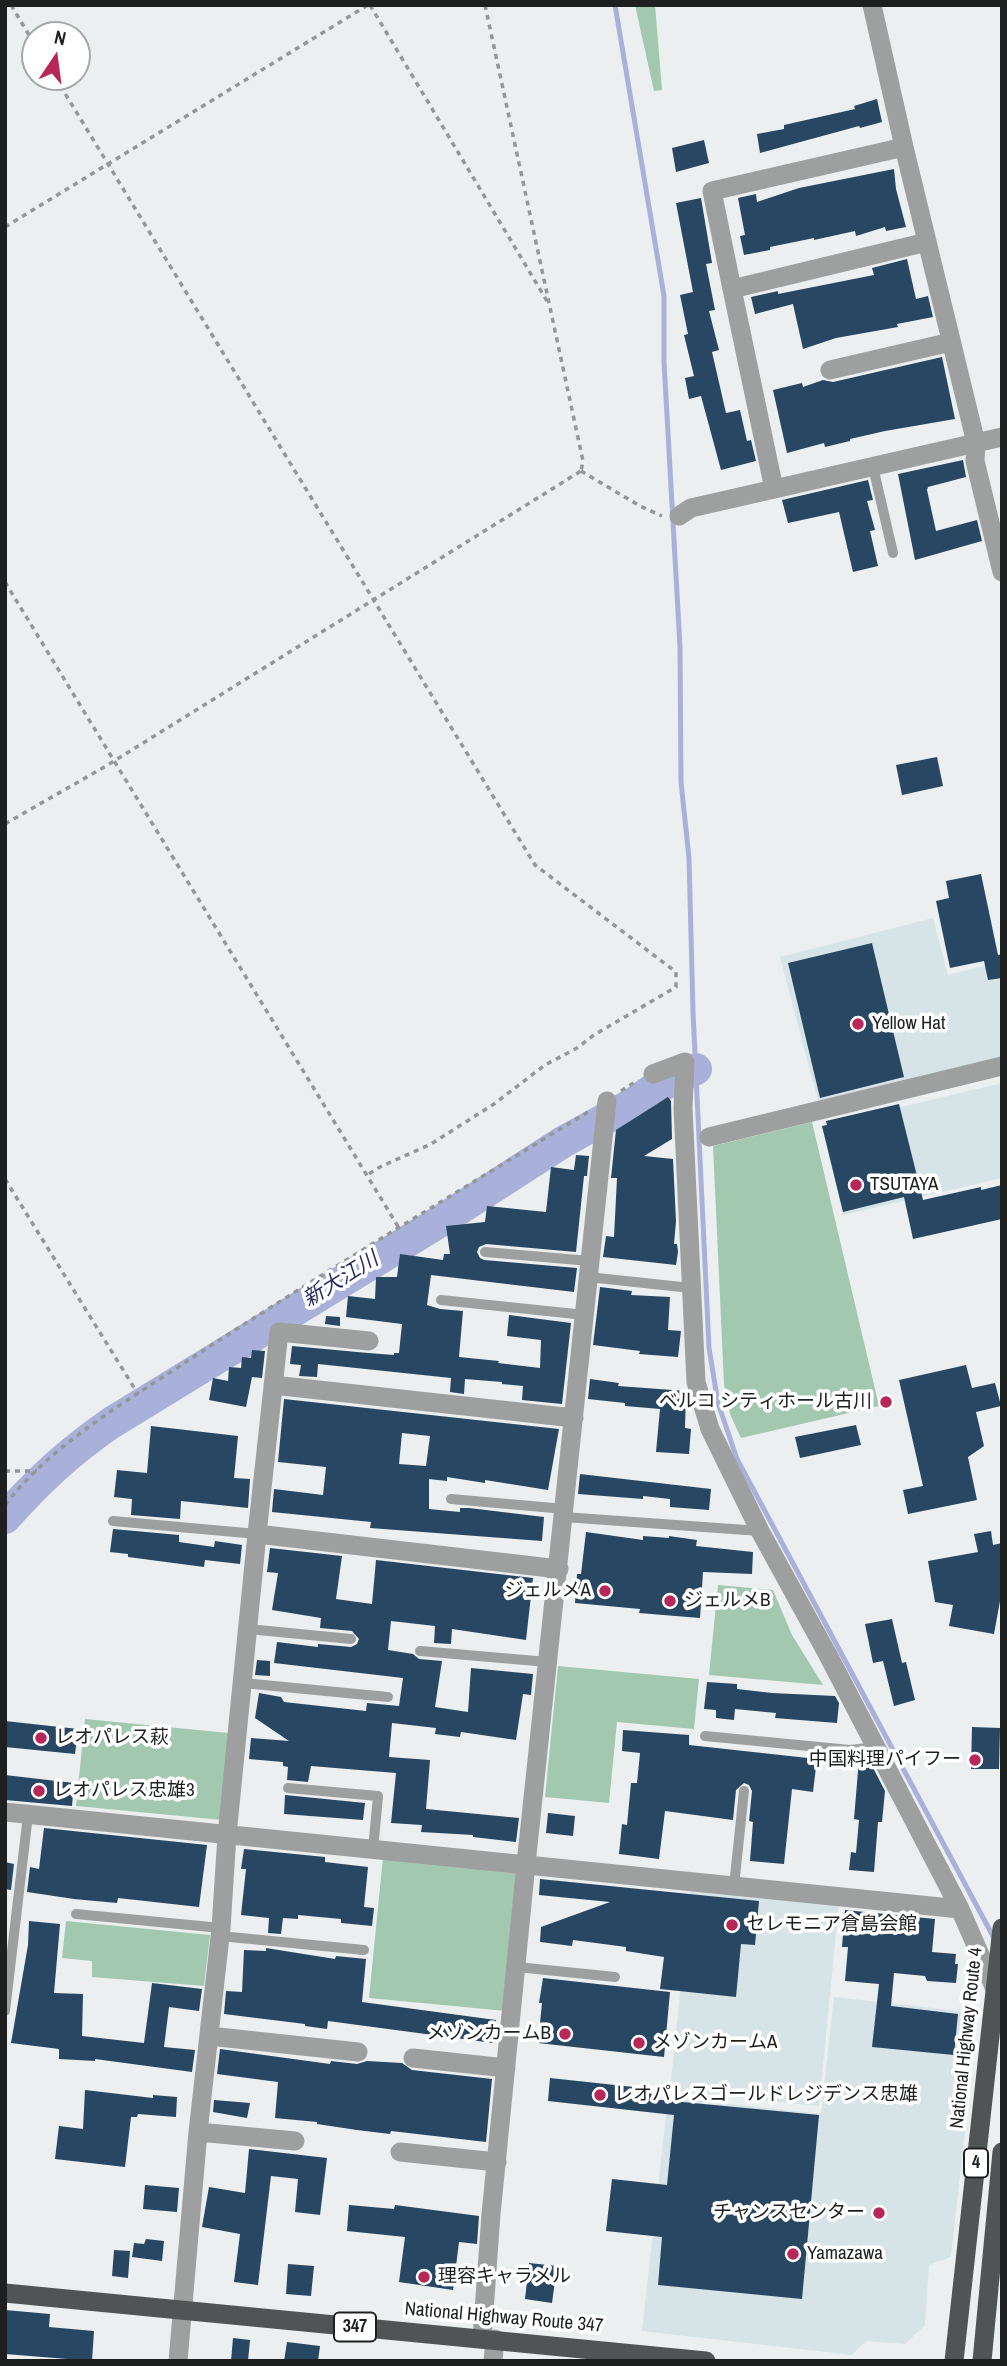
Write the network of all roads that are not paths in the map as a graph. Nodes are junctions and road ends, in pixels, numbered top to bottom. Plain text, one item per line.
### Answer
1 (872, 5) edge
2 (904, 147) junction
3 (927, 242) junction
4 (732, 289) junction
5 (951, 342) junction
6 (830, 370) dead end
7 (1002, 437) edge
8 (976, 443) junction
9 (873, 467) junction
10 (774, 489) junction
11 (674, 517) road end
12 (893, 553) dead end
13 (1002, 572) edge
14 (1002, 1066) edge
15 (669, 1068) road end
16 (606, 1102) road end
17 (709, 1137) dead end
18 (485, 1252) dead end
19 (589, 1269) junction
20 (691, 1288) junction
21 (441, 1300) dead end
22 (585, 1315) junction
23 (369, 1341) dead end
24 (273, 1385) junction
25 (574, 1418) junction
26 (451, 1499) dead end
27 (564, 1513) junction
28 (113, 1521) dead end
29 (760, 1531) junction
30 (257, 1534) junction
31 (559, 1569) junction
32 (248, 1629) junction
33 (351, 1639) dead end
34 (420, 1651) dead end
35 (548, 1662) junction
36 (243, 1683) junction
37 (388, 1697) dead end
38 (705, 1736) dead end
39 (876, 1747) junction
40 (288, 1787) dead end
41 (744, 1791) dead end
42 (5, 1812) edge
43 (27, 1815) junction
44 (227, 1835) junction
45 (373, 1850) junction
46 (526, 1864) junction
47 (734, 1886) junction
48 (960, 1909) junction
49 (76, 1914) dead end
50 (1002, 1930) edge
51 (220, 1932) junction
52 (364, 1950) dead end
53 (517, 1967) junction
54 (614, 1977) dead end
55 (995, 1989) junction
56 (5, 2011) edge
57 (209, 2036) junction
58 (358, 2052) dead end
59 (413, 2058) dead end
60 (506, 2068) junction
61 (198, 2132) junction
62 (295, 2141) dead end
63 (400, 2152) dead end
64 (1002, 2152) edge
65 (497, 2162) junction
66 (5, 2293) edge
67 (182, 2311) junction
68 (489, 2339) junction
69 (178, 2361) edge
70 (493, 2361) edge
71 (706, 2361) edge
72 (954, 2361) edge
73 (982, 2361) edge

1 - 2 street
2 - 3 street
2 - 4 street
3 - 4 street
3 - 5 street
4 - 10 street
5 - 6 street
5 - 8 street
7 - 8 street
8 - 9 street
8 - 13 street
9 - 10 street
9 - 12 lane
10 - 11 street
14 - 17 street
15 - 20 street
16 - 19 street
18 - 19 lane
19 - 20 lane
19 - 22 street
20 - 29 street
21 - 22 lane
22 - 25 street
23 - 24 street
24 - 25 street
24 - 30 street
25 - 27 street
26 - 27 lane
27 - 29 lane
27 - 31 street
28 - 30 lane
29 - 39 street
30 - 31 street
30 - 32 street
31 - 35 street
32 - 33 lane
32 - 36 street
34 - 35 lane
35 - 46 street
36 - 37 lane
36 - 44 street
38 - 39 lane
39 - 48 street
40 - 45 lane
41 - 47 lane
42 - 43 street
43 - 44 street
43 - 56 lane
44 - 45 street
44 - 51 street
45 - 46 street
46 - 47 street
46 - 53 street
47 - 48 street
48 - 55 street
49 - 51 lane
50 - 55 highway, National Highway Route 4 / 4
51 - 52 lane
51 - 57 street
53 - 54 lane
53 - 60 street
55 - 72 highway, National Highway Route 4 / 4
57 - 58 street
57 - 61 street
59 - 60 street
60 - 65 street
61 - 62 street
61 - 67 street
63 - 65 street
64 - 73 highway, 4
65 - 68 street
66 - 67 highway, National Highway Route 347 / 347
67 - 68 highway, National Highway Route 347 / 347
67 - 69 street
68 - 70 street
68 - 71 highway, National Highway Route 347 / 347

